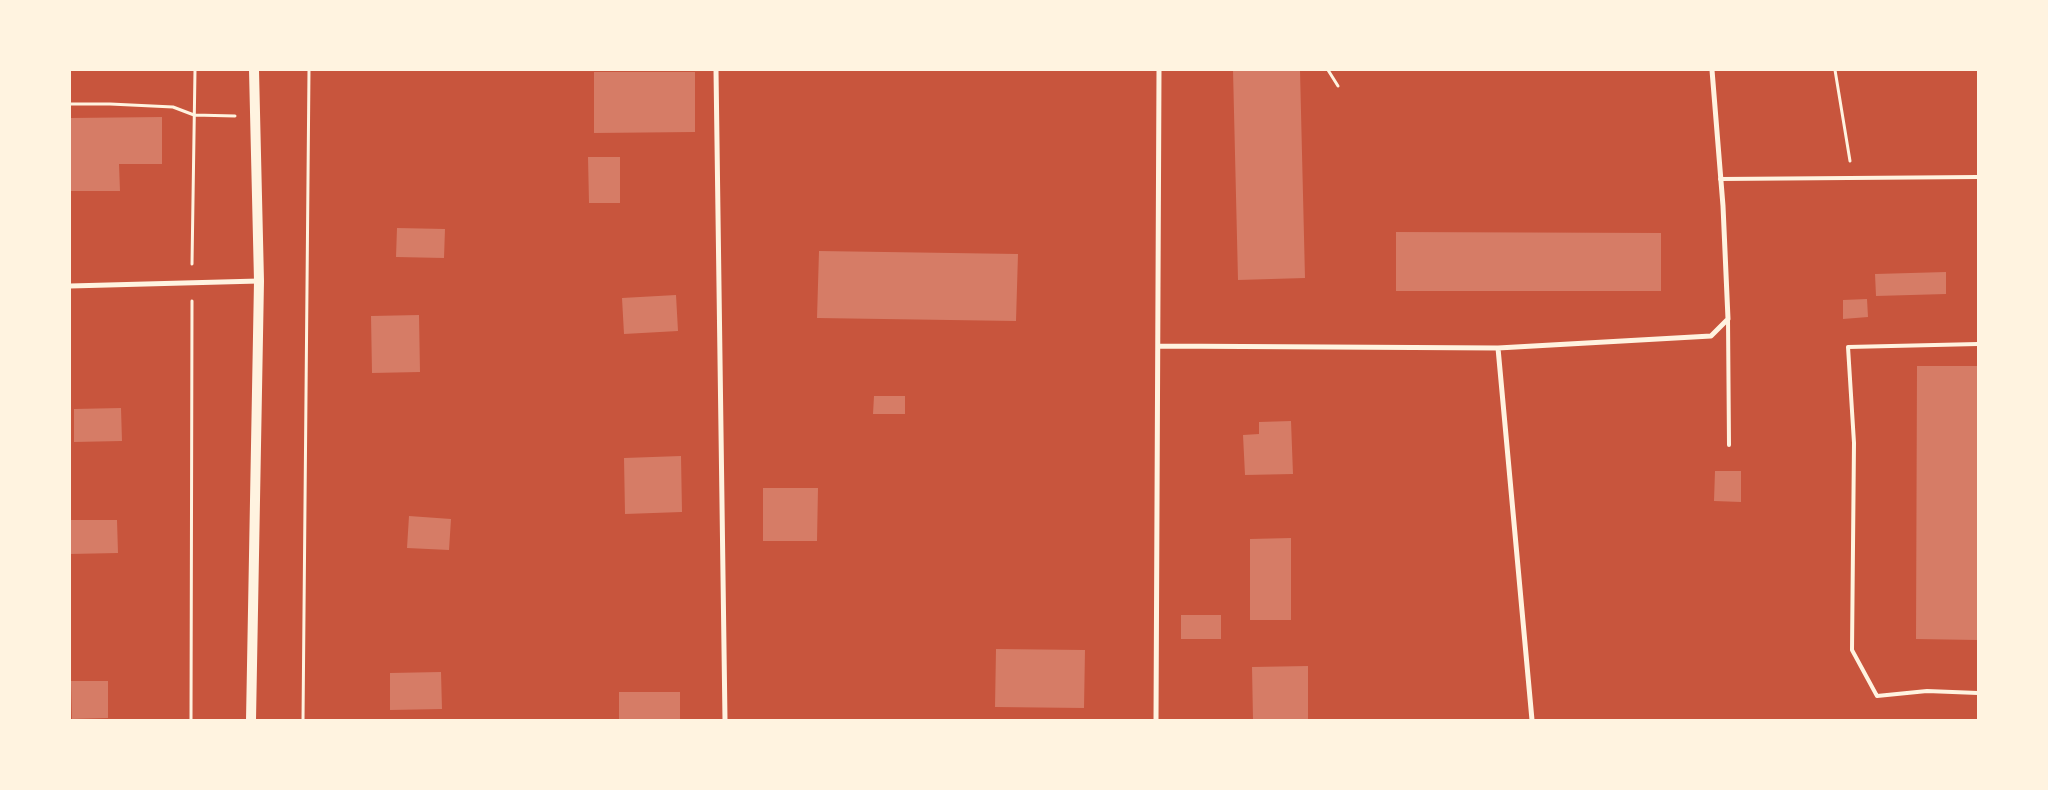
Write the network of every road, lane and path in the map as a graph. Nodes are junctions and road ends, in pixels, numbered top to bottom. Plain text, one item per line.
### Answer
1 (195, 70) edge
2 (254, 70) edge
3 (309, 70) edge
4 (716, 70) edge
5 (1160, 70) edge
6 (1328, 70) edge
7 (1712, 70) edge
8 (1835, 70) edge
9 (1338, 86) dead end
10 (70, 104) edge
11 (194, 115) junction
12 (255, 116) junction
13 (1978, 177) edge
14 (1852, 178) junction
15 (1720, 179) junction
16 (259, 281) junction
17 (192, 284) junction
18 (70, 286) edge
19 (1728, 320) junction
20 (1978, 344) edge
21 (1158, 346) junction
22 (1498, 348) junction
23 (1729, 446) dead end
24 (1978, 693) edge
25 (191, 720) edge
26 (251, 720) edge
27 (303, 720) edge
28 (724, 720) edge
29 (1156, 720) edge
30 (1532, 720) edge

1 - 11 path
2 - 12 main road
3 - 27 path
4 - 28 street
5 - 21 street
6 - 9 path
7 - 15 street
8 - 14 path
10 - 11 path
11 - 12 path
11 - 17 path
12 - 16 main road
13 - 14 lane
14 - 15 lane
15 - 19 street
16 - 17 street
16 - 26 main road
17 - 18 street
17 - 25 path
19 - 22 street
19 - 23 lane
20 - 24 lane
21 - 22 street
21 - 29 street
22 - 30 street

